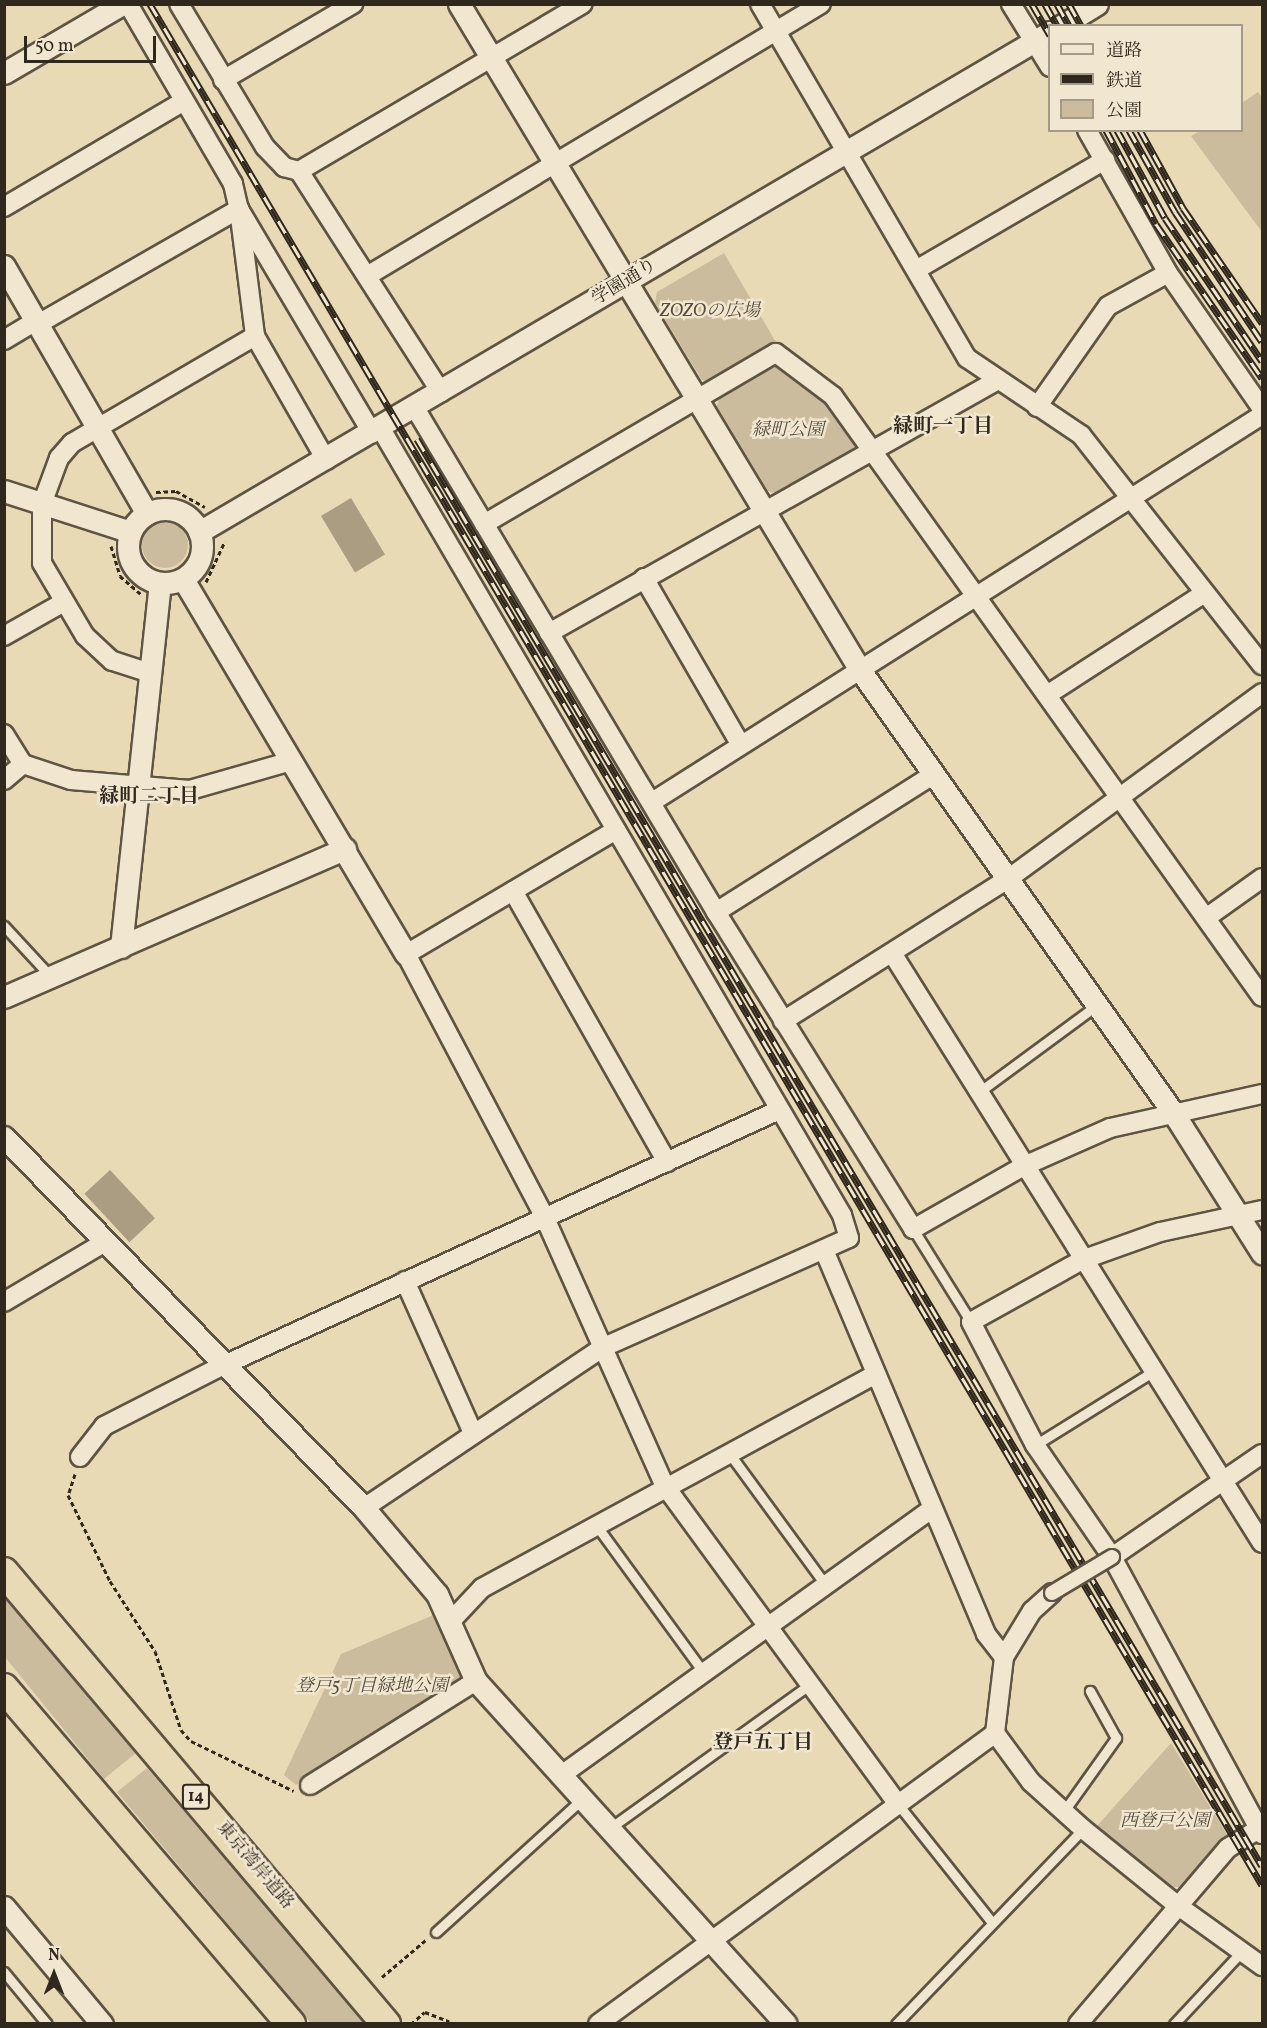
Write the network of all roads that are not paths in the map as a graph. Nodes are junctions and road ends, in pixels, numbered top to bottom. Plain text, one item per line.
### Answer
1 (122, 4) edge
2 (128, 4) edge
3 (179, 4) edge
4 (352, 4) edge
5 (459, 4) edge
6 (582, 4) edge
7 (760, 4) edge
8 (820, 4) edge
9 (1011, 4) edge
10 (1097, 4) edge
11 (1064, 24) edge
12 (775, 31) junction
13 (1041, 37) edge
14 (491, 57) junction
15 (1048, 60) edge
16 (4, 73) edge
17 (223, 80) junction
18 (184, 101) junction
19 (1088, 132) edge
20 (847, 151) junction
21 (1105, 160) junction
22 (556, 165) junction
23 (299, 171) junction
24 (4, 207) edge
25 (239, 209) junction
26 (4, 267) edge
27 (916, 270) junction
28 (1168, 273) junction
29 (367, 276) junction
30 (626, 282) junction
31 (37, 322) junction
32 (255, 336) junction
33 (4, 340) edge
34 (996, 381) junction
35 (441, 392) junction
36 (696, 399) junction
37 (1037, 407) junction
38 (415, 408) junction
39 (1263, 409) edge
40 (1263, 415) edge
41 (96, 426) junction
42 (377, 431) junction
43 (872, 449) junction
44 (326, 460) junction
45 (4, 491) edge
46 (1129, 499) junction
47 (42, 504) junction
48 (148, 504) junction
49 (763, 509) junction
50 (484, 524) junction
51 (199, 532) junction
52 (121, 534) junction
53 (644, 578) junction
54 (191, 584) junction
55 (154, 590) junction
56 (1203, 594) junction
57 (975, 597) junction
58 (64, 602) junction
59 (549, 633) junction
60 (4, 636) edge
61 (1263, 665) edge
62 (860, 670) junction
63 (150, 673) junction
64 (1263, 693) edge
65 (1047, 695) junction
66 (4, 734) edge
67 (741, 745) junction
68 (291, 761) junction
69 (23, 764) junction
70 (933, 775) junction
71 (4, 780) edge
72 (138, 786) junction
73 (1120, 797) junction
74 (652, 802) junction
75 (616, 830) junction
76 (345, 849) junction
77 (1263, 878) edge
78 (1008, 879) junction
79 (513, 891) junction
80 (716, 912) junction
81 (1206, 918) junction
82 (4, 926) edge
83 (121, 947) junction
84 (892, 953) junction
85 (406, 954) junction
86 (51, 977) junction
87 (4, 997) edge
88 (1263, 997) edge
89 (1097, 1005) junction
90 (783, 1021) junction
91 (979, 1092) junction
92 (1263, 1094) edge
93 (780, 1110) junction
94 (1174, 1114) junction
95 (4, 1137) edge
96 (667, 1162) junction
97 (1024, 1166) junction
98 (1263, 1210) edge
99 (1239, 1215) junction
100 (544, 1216) junction
101 (913, 1229) junction
102 (105, 1242) junction
103 (824, 1250) junction
104 (1263, 1253) edge
105 (1084, 1260) junction
106 (405, 1281) junction
107 (4, 1302) edge
108 (971, 1322) junction
109 (604, 1347) junction
110 (222, 1366) junction
111 (1154, 1371) junction
112 (874, 1375) junction
113 (473, 1432) junction
114 (1035, 1445) junction
115 (728, 1452) junction
116 (1263, 1454) edge
117 (80, 1457) road end
118 (1222, 1481) junction
119 (665, 1486) junction
120 (363, 1508) junction
121 (932, 1509) junction
122 (596, 1525) junction
123 (1263, 1543) edge
124 (1112, 1557) junction
125 (4, 1572) edge
126 (825, 1584) junction
127 (1052, 1593) joint
128 (451, 1621) junction
129 (767, 1627) junction
130 (1004, 1657) junction
131 (703, 1672) junction
132 (476, 1681) junction
133 (809, 1685) junction
134 (4, 1688) edge
135 (1090, 1691) dead end
136 (995, 1733) junction
137 (560, 1776) junction
138 (310, 1785) road end
139 (583, 1798) junction
140 (897, 1803) junction
141 (1064, 1811) junction
142 (610, 1828) junction
143 (1083, 1829) junction
144 (1262, 1830) edge
145 (1177, 1905) junction
146 (4, 1907) edge
147 (990, 1920) junction
148 (436, 1932) road end
149 (715, 1943) junction
150 (1243, 1950) junction
151 (1263, 1966) edge
152 (4, 1972) edge
153 (290, 2023) edge
154 (47, 2024) edge
155 (102, 2024) edge
156 (386, 2024) edge
157 (598, 2024) edge
158 (786, 2024) edge
159 (896, 2024) edge
160 (1078, 2024) edge
161 (1174, 2024) edge

1 - 16 street
2 - 18 street
3 - 17 street
4 - 17 street
5 - 14 street
6 - 14 street
7 - 12 street
8 - 12 street
9 - 13 street
10 - 11 street
12 - 20 street
12 - 22 street
13 - 15 street
13 - 20 street, 学園通り
14 - 22 street
14 - 23 street
17 - 23 street
18 - 24 street
18 - 25 street
19 - 21 street
20 - 27 street
20 - 30 street, 学園通り
21 - 27 street
21 - 28 street
22 - 29 street
22 - 30 street
23 - 29 street
25 - 31 street
25 - 32 street
25 - 42 street
26 - 31 street
27 - 34 street
28 - 37 street
28 - 39 street
29 - 35 street
30 - 35 street, 学園通り
30 - 36 street
31 - 33 street
31 - 41 street
32 - 41 street
32 - 44 street
34 - 37 street
34 - 43 street
35 - 38 street, 学園通り
36 - 43 street
36 - 49 street
36 - 50 street
37 - 46 street
38 - 42 street, 学園通り
38 - 50 street
40 - 46 street
41 - 47 street
41 - 48 street
42 - 44 street, 学園通り
42 - 75 street
43 - 49 street
43 - 57 street
44 - 51 street, 学園通り
45 - 47 street
46 - 56 street
46 - 57 street
47 - 52 street
47 - 58 street
48 - 51 street
48 - 52 street
49 - 53 street
49 - 62 street
50 - 59 street
51 - 54 street
52 - 55 street
53 - 59 street
53 - 67 street
54 - 55 street
54 - 68 street
55 - 63 street
56 - 61 street
56 - 65 street
57 - 62 street
57 - 65 street
58 - 60 street
58 - 63 street
59 - 74 street
62 - 67 street
62 - 70 street
63 - 72 street
64 - 73 street
65 - 73 street
66 - 69 street
67 - 74 street
68 - 72 street
68 - 76 street
69 - 71 street
69 - 72 street
70 - 78 street
70 - 80 street
72 - 83 street
73 - 78 street
73 - 81 street
74 - 80 street
75 - 79 street
75 - 93 street
76 - 83 street
76 - 85 street
77 - 81 street
78 - 84 street
78 - 89 street
79 - 85 street
79 - 96 street
80 - 90 street
81 - 88 street
82 - 86 lane
83 - 86 street
84 - 90 street
84 - 91 street
85 - 100 street
86 - 87 street
89 - 91 lane
89 - 94 street
90 - 101 street
91 - 97 street
92 - 94 street
93 - 96 street
93 - 103 street
94 - 97 street
94 - 99 street
95 - 102 street
96 - 100 street
97 - 101 street
97 - 105 street
98 - 99 street
99 - 104 street
99 - 105 street
100 - 106 street
100 - 109 street
101 - 108 lane
102 - 107 street
102 - 110 street
103 - 109 street
103 - 112 street
105 - 108 street
105 - 111 street
106 - 110 street
106 - 113 street
108 - 114 street
109 - 113 street
109 - 119 street
110 - 117 street
110 - 120 street
111 - 114 lane
111 - 118 street
112 - 115 street
112 - 121 street
113 - 120 street
114 - 124 street
115 - 119 street
115 - 126 lane
116 - 118 street
118 - 123 street
118 - 124 street
119 - 122 street
119 - 129 street
120 - 128 street
121 - 126 street
121 - 130 street
122 - 128 street
122 - 131 lane
124 - 127 street, bridge
124 - 144 street
125 - 156 highway, 東京湾岸道路 / 14
126 - 129 street
127 - 130 street
128 - 132 street
129 - 131 street
129 - 133 street
130 - 136 street
131 - 137 street
132 - 137 street
132 - 138 street
133 - 140 street
133 - 142 lane
134 - 153 highway
135 - 141 lane
136 - 140 street
136 - 141 street
137 - 139 street
139 - 142 street
139 - 148 lane
140 - 147 lane
140 - 149 street
141 - 143 street
142 - 149 street
143 - 145 street
143 - 147 lane
144 - 145 street
145 - 150 street
145 - 160 street
146 - 155 street
147 - 159 lane
149 - 157 street
149 - 158 street
150 - 151 street
150 - 161 lane
152 - 154 lane

